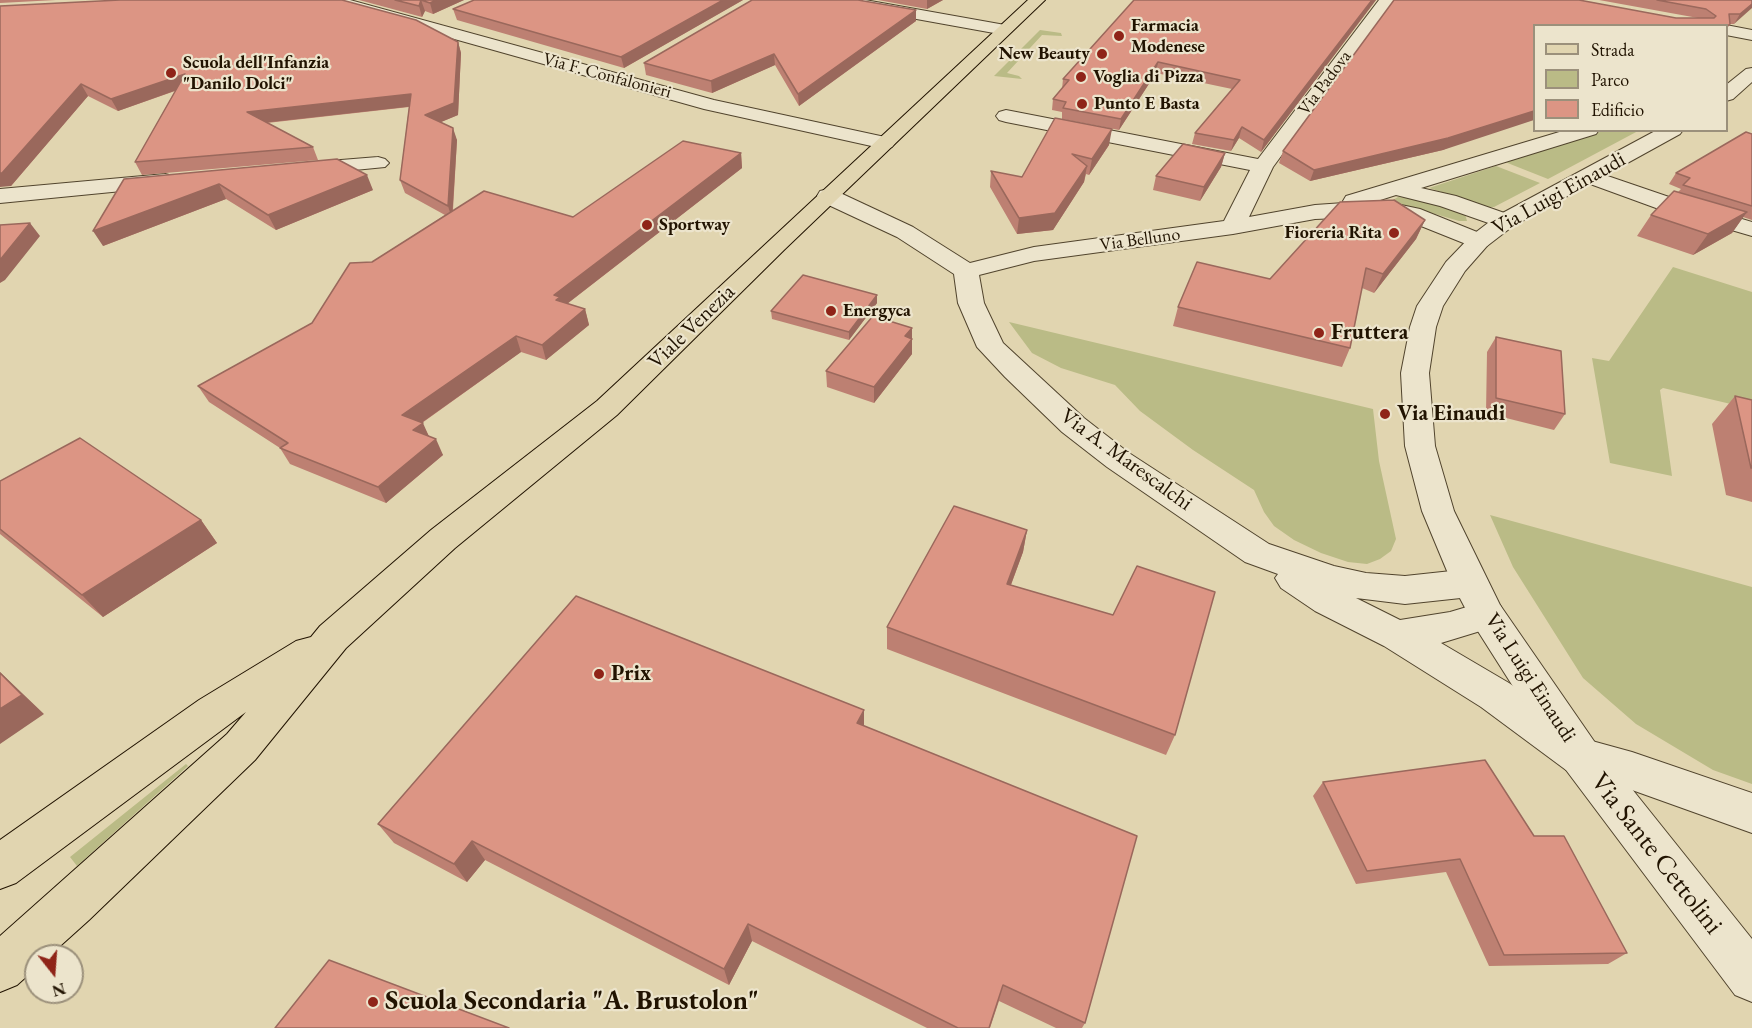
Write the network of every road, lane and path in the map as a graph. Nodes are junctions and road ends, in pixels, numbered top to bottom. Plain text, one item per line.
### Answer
1 (332, 0) edge
2 (839, 0) edge
3 (1037, 0) edge
4 (1387, 0) edge
5 (445, 17) dead end
6 (425, 26) junction
7 (1005, 30) junction
8 (1728, 30) edge
9 (1752, 35) edge
10 (639, 69) edge
11 (620, 80) junction
12 (1006, 116) dead end
13 (1582, 132) edge
14 (1669, 132) edge
15 (885, 143) junction
16 (378, 163) dead end
17 (1263, 166) junction
18 (283, 171) edge
19 (1590, 176) junction
20 (187, 179) edge
21 (1396, 189) junction
22 (0, 196) edge
23 (828, 196) junction
24 (1315, 212) junction
25 (1505, 221) junction
26 (1233, 226) junction
27 (1752, 229) edge
28 (1479, 241) junction
29 (966, 271) junction
30 (1257, 553) junction
31 (1478, 599) junction
32 (1397, 635) junction
33 (333, 637) junction
34 (1581, 757) junction
35 (1752, 813) edge
36 (0, 867) edge
37 (0, 968) edge
38 (1752, 978) edge

1 - 6 street, Via F. Confalonieri
2 - 7 street
3 - 7 main road, Viale Venezia
4 - 17 street, Via Padova
5 - 6 street
6 - 11 street, Via F. Confalonieri
7 - 15 main road, Viale Venezia
8 - 9 street
10 - 11 street
11 - 15 street, Via F. Confalonieri
12 - 17 street
13 - 21 street, Via Belluno
14 - 19 street, Via Luigi Einaudi
15 - 23 main road, Viale Venezia
16 - 18 street
17 - 26 street, Via Padova
19 - 25 street, Via Luigi Einaudi
19 - 27 street
20 - 22 street
21 - 24 street, Via Belluno
21 - 25 street, Via Belluno
23 - 29 street
23 - 33 main road, Viale Venezia
24 - 26 street, Via Belluno
24 - 28 street, Via Belluno
25 - 28 street, Via Luigi Einaudi
26 - 29 street, Via Belluno
28 - 31 street, Via Luigi Einaudi
29 - 30 street, Via A. Marescalchi
30 - 31 street, Via A. Marescalchi
30 - 32 street
31 - 32 street
31 - 34 street, Via Luigi Einaudi
32 - 34 street
33 - 36 main road
33 - 37 main road
34 - 35 street
34 - 38 street, Via Sante Cettolini

